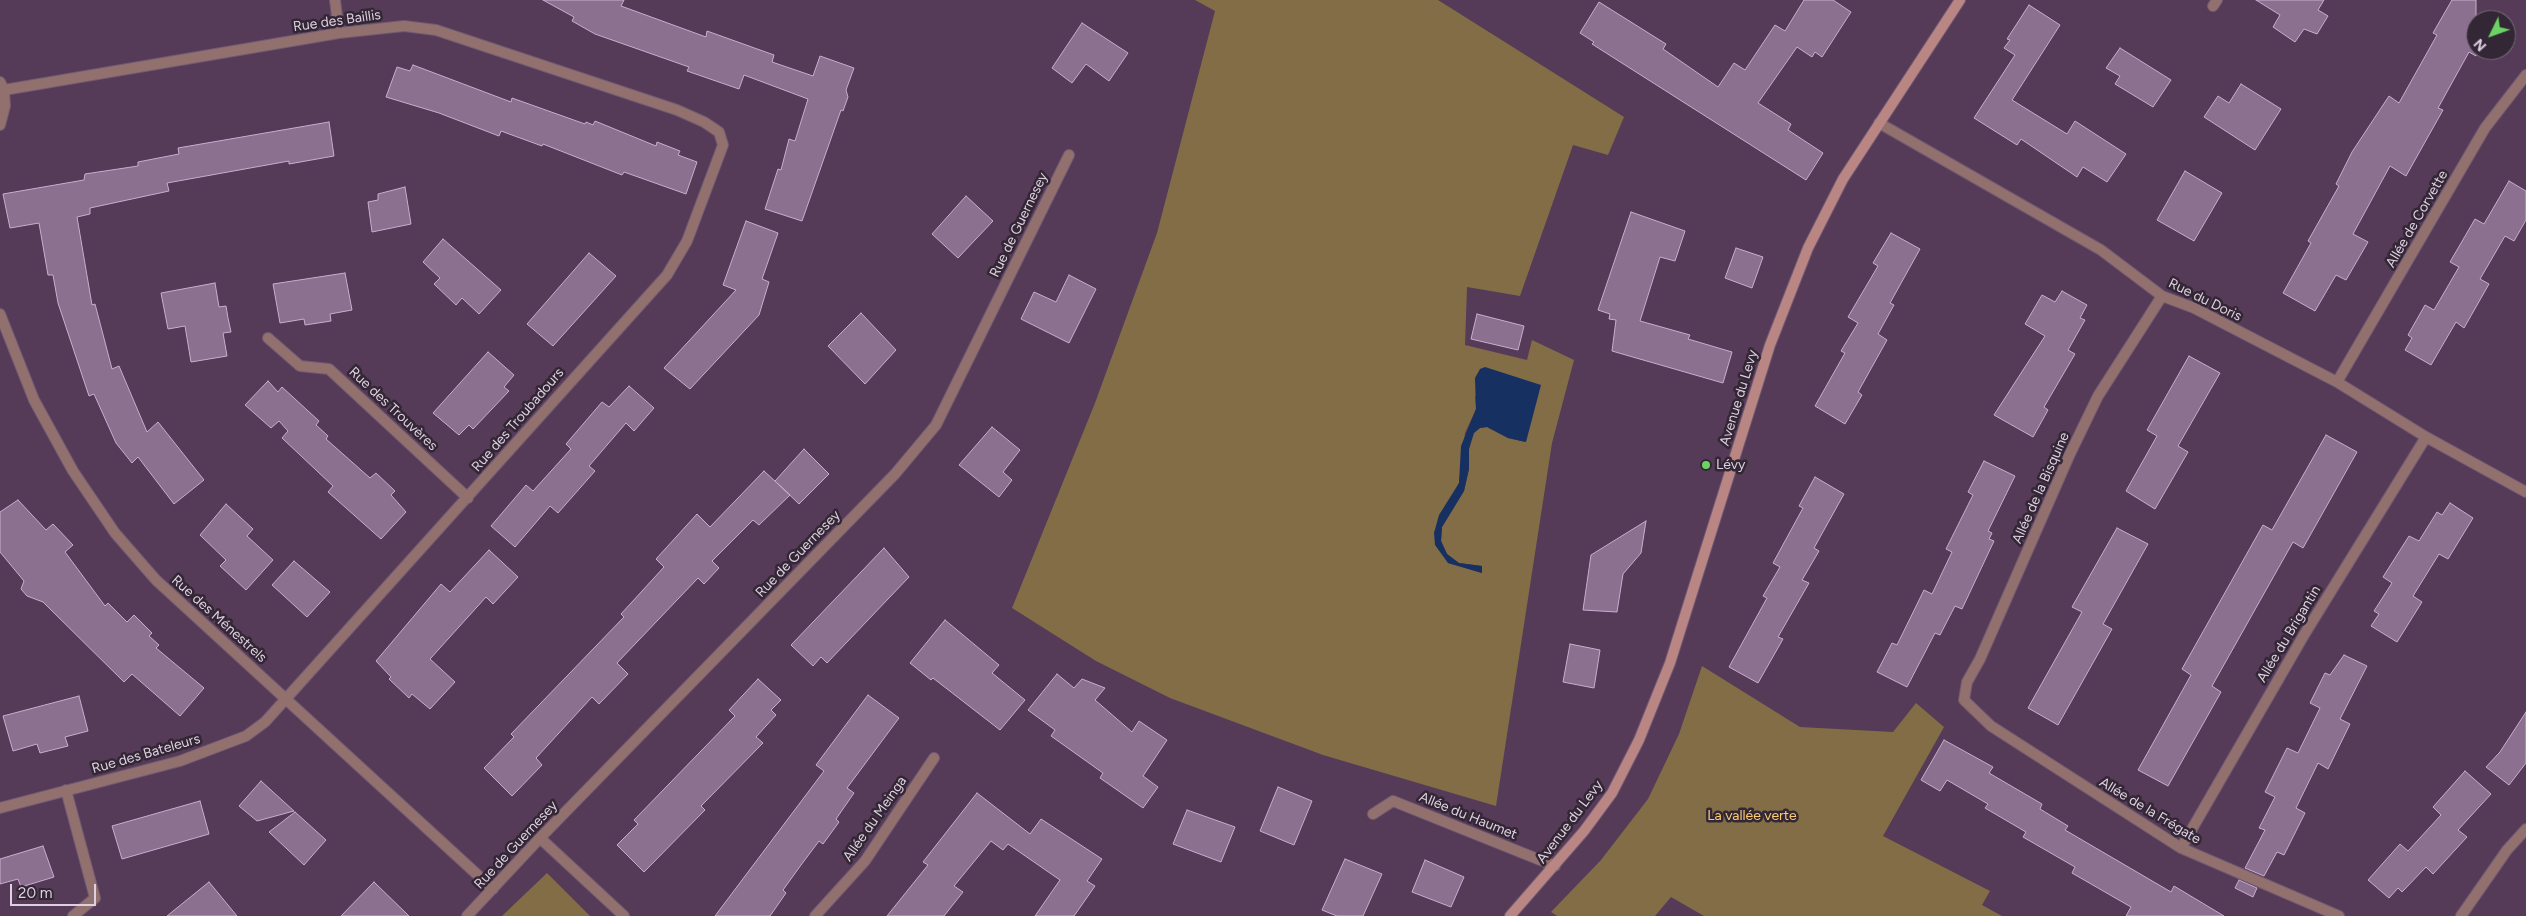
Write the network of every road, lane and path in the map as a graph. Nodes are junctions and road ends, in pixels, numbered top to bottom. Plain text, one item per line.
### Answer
1 (335, 0) edge
2 (1960, 0) edge
3 (339, 33) junction
4 (2526, 74) edge
5 (2, 86) edge
6 (1879, 123) junction
7 (0, 125) edge
8 (718, 132) joint
9 (1069, 155) dead end
10 (2162, 296) junction
11 (0, 314) edge
12 (268, 338) dead end
13 (2337, 382) junction
14 (2426, 437) junction
15 (2526, 492) edge
16 (468, 498) junction
17 (286, 698) junction
18 (1964, 700) joint
19 (934, 758) dead end
20 (66, 790) junction
21 (0, 808) edge
22 (1373, 814) dead end
23 (2526, 828) edge
24 (540, 838) junction
25 (2181, 848) junction
26 (1555, 866) junction
27 (493, 889) junction
28 (73, 916) edge
29 (467, 916) edge
30 (624, 916) edge
31 (814, 916) edge
32 (1510, 916) edge
33 (2340, 916) edge
34 (2461, 916) edge

1 - 3 street
2 - 6 street, Avenue du Levy
3 - 5 street, Rue des Baillis
3 - 8 street, Rue des Baillis
4 - 13 street, Allée de Corvette
5 - 7 street
6 - 10 street, Rue du Doris
6 - 26 street, Avenue du Levy
8 - 16 street, Rue des Troubadours
9 - 24 street, Rue de Guernesey
10 - 13 street, Rue du Doris
10 - 18 street, Allée de la Bisquine
11 - 17 street, Rue des Ménestrels
12 - 16 street, Rue des Trouvères
13 - 14 street, Rue du Doris
14 - 15 street, Rue du Doris
14 - 25 street, Allée du Brigantin
16 - 17 street, Rue des Troubadours
17 - 20 street, Rue des Bateleurs
17 - 27 street, Rue des Ménestrels
18 - 25 street, Allée de la Frégate
19 - 31 street, Allée du Meinga
20 - 21 street, Rue des Bateleurs
20 - 28 street
22 - 26 street, Allée du Haumet
23 - 34 street
24 - 27 street, Rue de Guernesey
24 - 30 street
25 - 33 street, Allée de la Frégate
26 - 32 street, Avenue du Levy
27 - 29 street, Rue de Guernesey

